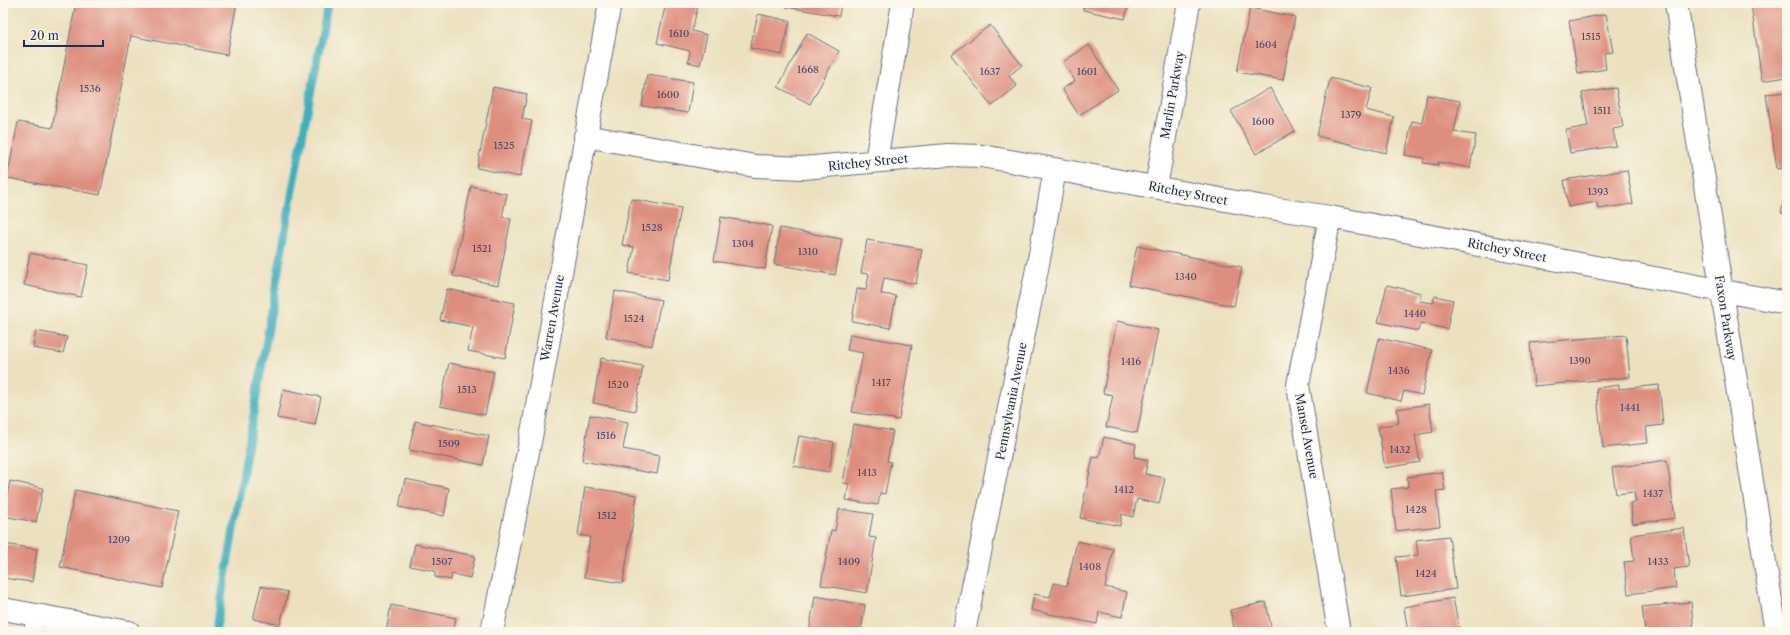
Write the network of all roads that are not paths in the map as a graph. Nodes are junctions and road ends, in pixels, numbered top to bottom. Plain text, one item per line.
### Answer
1 (610, 3) edge
2 (904, 3) edge
3 (1189, 3) edge
4 (1676, 3) edge
5 (585, 136) junction
6 (876, 160) junction
7 (1055, 169) junction
8 (1156, 187) junction
9 (1330, 217) junction
10 (1721, 290) junction
11 (1787, 303) edge
12 (3, 608) edge
13 (34, 623) edge
14 (129, 632) edge
15 (492, 632) edge
16 (964, 632) edge
17 (1339, 632) edge
18 (1776, 632) edge

1 - 5 street, Warren Avenue
2 - 6 street
3 - 8 street, Marlin Parkway
4 - 10 street, Faxon Parkway
5 - 6 street, Ritchey Street
5 - 15 street, Warren Avenue
6 - 7 street, Ritchey Street
7 - 8 street, Ritchey Street
7 - 16 street, Pennsylvania Avenue
8 - 9 street, Ritchey Street
9 - 10 street, Ritchey Street
9 - 17 street, Mansel Avenue
10 - 11 street, Ritchey Street
10 - 18 street, Faxon Parkway
12 - 13 street
13 - 14 street

